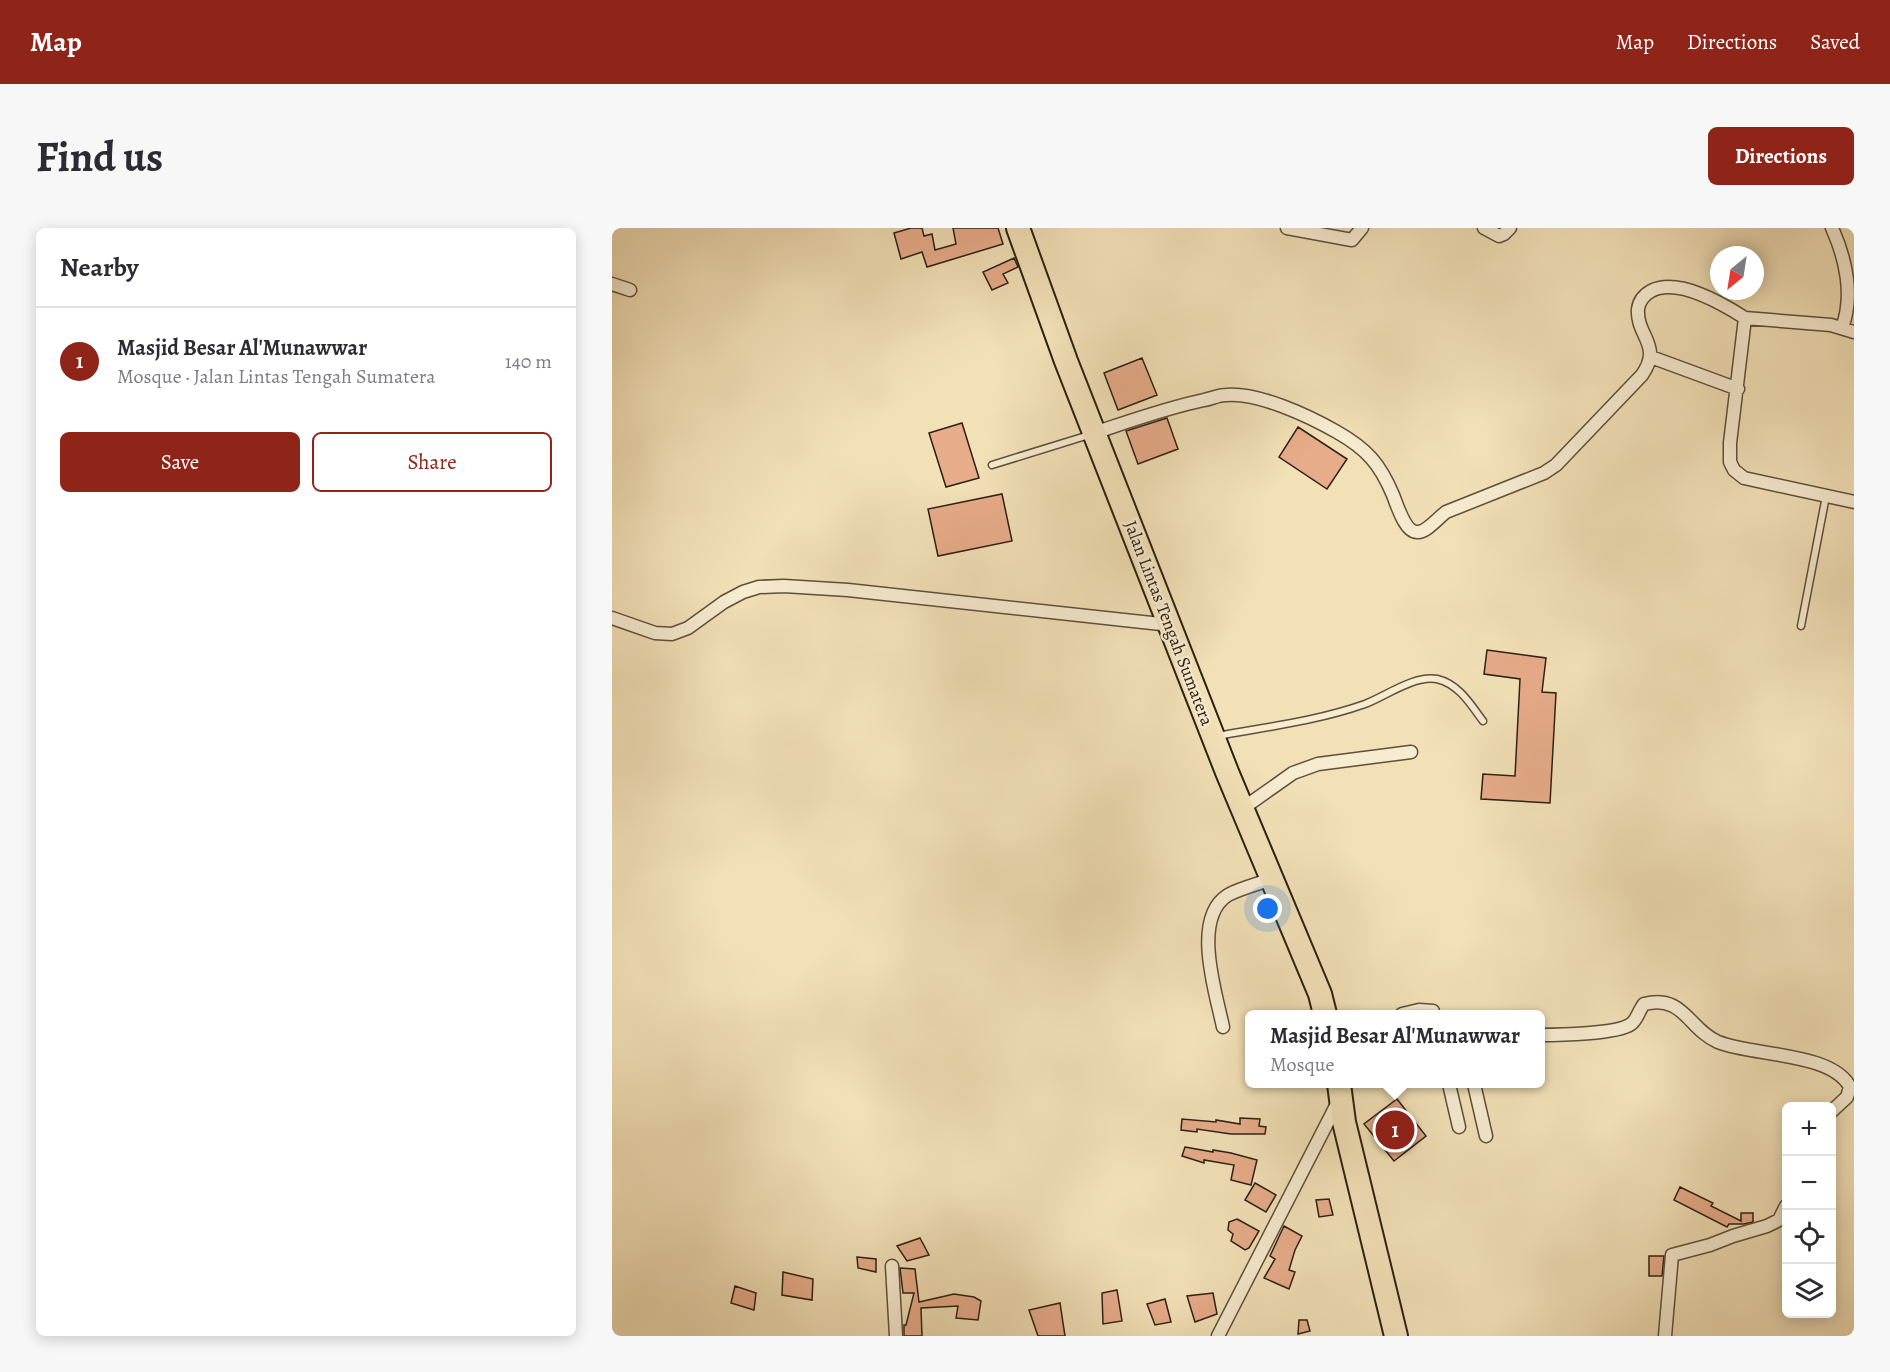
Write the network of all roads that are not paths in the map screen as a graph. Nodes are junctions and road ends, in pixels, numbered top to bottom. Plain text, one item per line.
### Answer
1 (1018, 228) edge
2 (1287, 228) edge
3 (1362, 228) edge
4 (1484, 228) edge
5 (1509, 228) edge
6 (1832, 228) edge
7 (612, 284) edge
8 (630, 290) dead end
9 (1745, 318) junction
10 (1848, 330) edge
11 (1651, 357) junction
12 (1738, 389) junction
13 (1094, 433) junction
14 (992, 465) dead end
15 (1827, 496) junction
16 (1854, 502) edge
17 (612, 618) edge
18 (1170, 625) junction
19 (1801, 626) dead end
20 (1484, 721) dead end
21 (1213, 737) junction
22 (1411, 752) dead end
23 (1242, 809) junction
24 (1272, 879) junction
25 (1324, 1010) edge
26 (1223, 1027) dead end
27 (1545, 1035) edge
28 (1852, 1087) edge
29 (1450, 1088) edge
30 (1475, 1088) edge
31 (1340, 1090) edge
32 (1836, 1107) edge
33 (1459, 1127) dead end
34 (1486, 1136) dead end
35 (1784, 1210) edge
36 (892, 1266) dead end
37 (896, 1336) edge
38 (1218, 1336) edge
39 (1396, 1336) edge
40 (1665, 1336) edge

1 - 13 highway, Jalan Lintas Tengah Sumatera
2 - 3 street
4 - 5 street
6 - 10 street
7 - 8 street
9 - 10 street
9 - 11 street
9 - 12 street
11 - 12 street
11 - 13 street
12 - 15 street
13 - 14 lane
13 - 18 highway, Jalan Lintas Tengah Sumatera
15 - 16 street
15 - 19 lane
17 - 18 street
18 - 21 highway, Jalan Lintas Tengah Sumatera
20 - 21 lane
21 - 23 highway, Jalan Lintas Tengah Sumatera
22 - 23 street
23 - 24 highway, Jalan Lintas Tengah Sumatera
24 - 25 highway, Jalan Lintas Tengah Sumatera
24 - 26 street
27 - 28 street
28 - 32 street
29 - 33 street
30 - 34 street
31 - 38 street
31 - 39 highway
35 - 40 street
36 - 37 street

